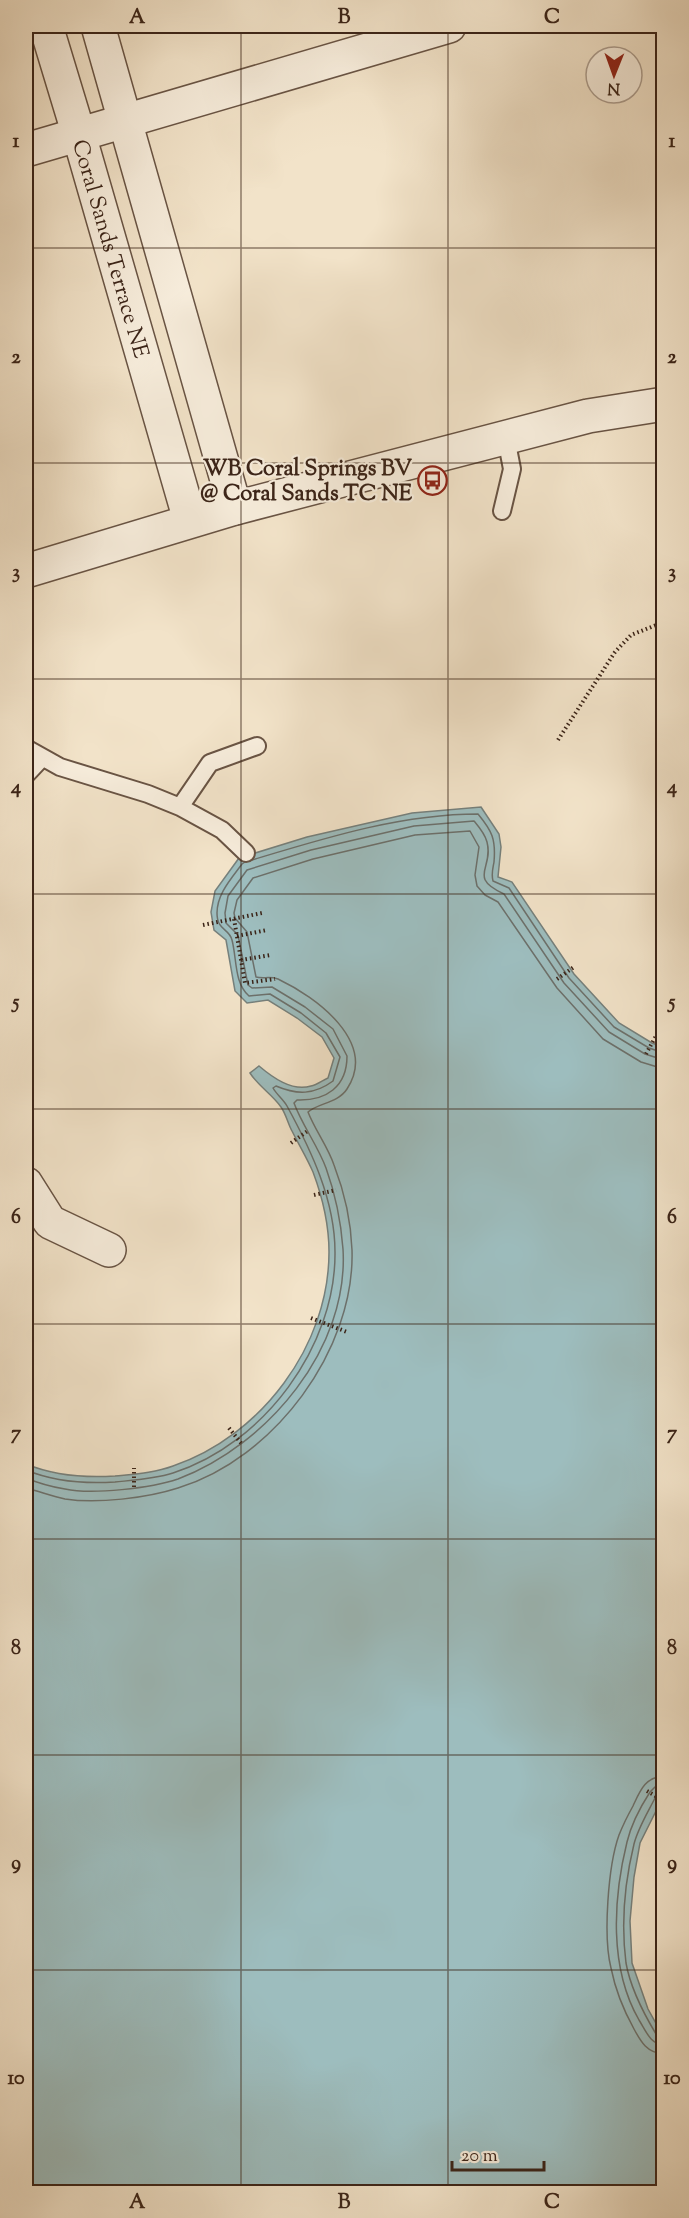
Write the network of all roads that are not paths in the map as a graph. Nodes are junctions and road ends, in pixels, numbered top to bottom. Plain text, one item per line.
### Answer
1 (46, 26) edge
2 (98, 26) edge
3 (449, 26) edge
4 (125, 120) junction
5 (79, 135) junction
6 (26, 150) edge
7 (663, 404) edge
8 (506, 438) junction
9 (236, 508) junction
10 (502, 511) dead end
11 (190, 520) junction
12 (26, 571) edge
13 (257, 746) dead end
14 (26, 748) edge
15 (42, 758) junction
16 (26, 775) edge
17 (180, 807) junction
18 (246, 853) dead end
19 (26, 1185) edge
20 (109, 1250) dead end

1 - 5 street
2 - 4 street
3 - 4 street
4 - 5 street, Coral Sands Terrace NE
4 - 9 street, Coral Sands Terrace NE
5 - 6 street
5 - 11 street, Coral Sands Terrace NE
7 - 8 street
8 - 9 street
8 - 10 lane
9 - 11 street
11 - 12 street
13 - 17 lane
14 - 15 lane
15 - 16 lane
15 - 17 lane
17 - 18 lane
19 - 20 street

